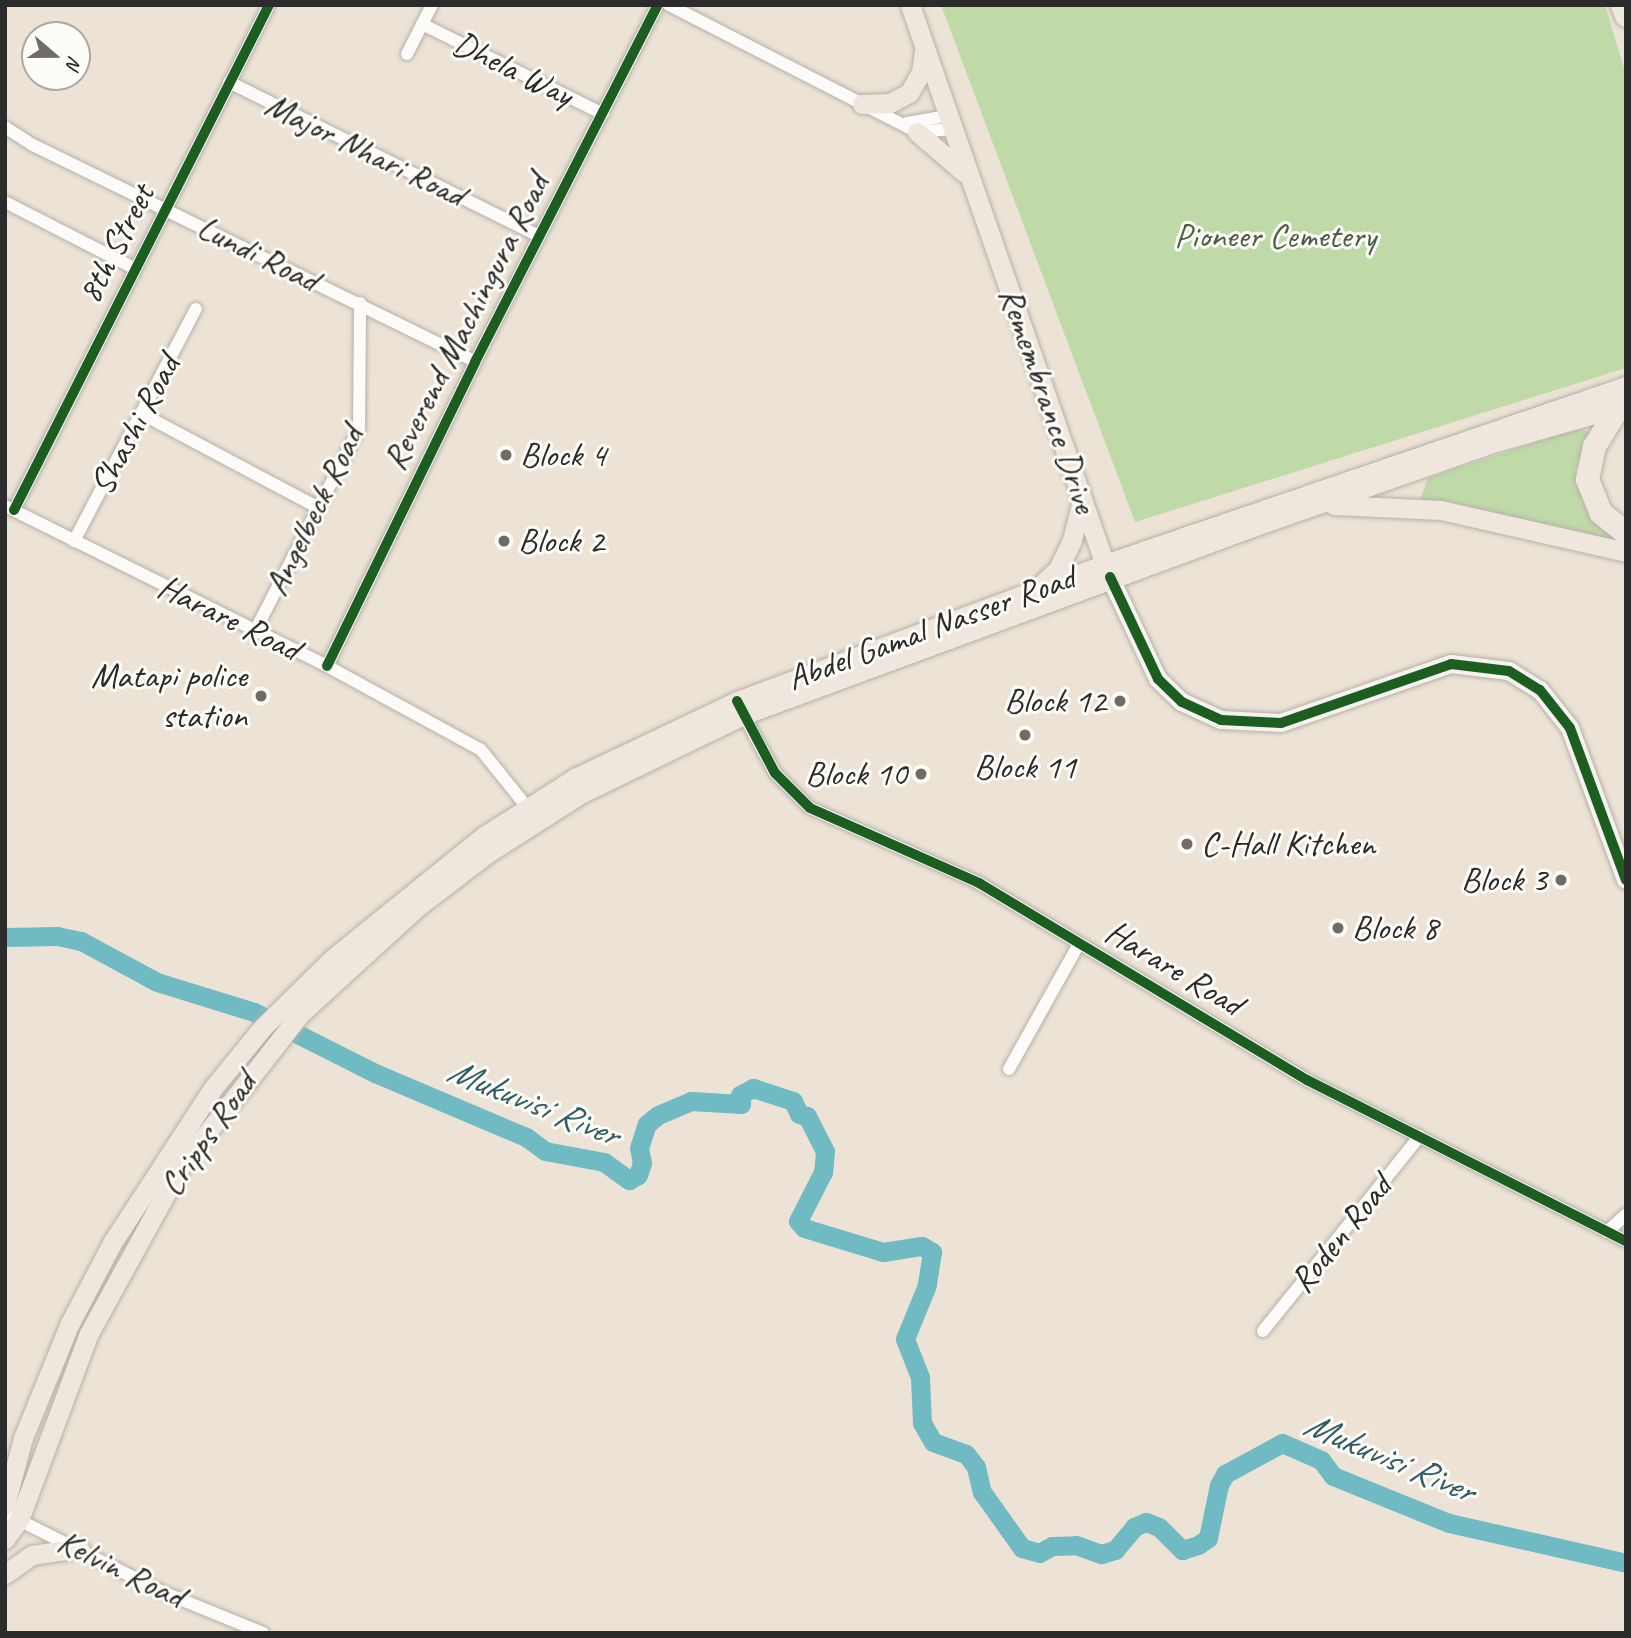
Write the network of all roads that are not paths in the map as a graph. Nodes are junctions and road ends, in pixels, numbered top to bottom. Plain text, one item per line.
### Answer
1 (269, 5) edge
2 (432, 5) edge
3 (658, 5) edge
4 (669, 5) edge
5 (910, 5) edge
6 (1622, 5) edge
7 (1626, 15) edge
8 (422, 24) junction
9 (925, 46) junction
10 (407, 54) dead end
11 (229, 82) junction
12 (862, 104) junction
13 (603, 114) junction
14 (950, 122) junction
15 (5, 127) edge
16 (908, 127) junction
17 (968, 176) junction
18 (5, 202) edge
19 (165, 209) junction
20 (540, 236) junction
21 (134, 268) junction
22 (360, 303) junction
23 (196, 309) dead end
24 (475, 362) junction
25 (1623, 399) edge
26 (142, 414) junction
27 (1081, 503) junction
28 (1322, 505) junction
29 (10, 508) edge
30 (318, 508) junction
31 (1626, 533) edge
32 (74, 541) junction
33 (1626, 552) edge
34 (1108, 571) junction
35 (1033, 591) junction
36 (254, 633) junction
37 (327, 666) junction
38 (740, 708) junction
39 (532, 815) junction
40 (1626, 880) edge
41 (1079, 944) junction
42 (292, 1010) junction
43 (1009, 1069) dead end
44 (1420, 1136) junction
45 (1626, 1214) edge
46 (1608, 1232) junction
47 (1626, 1241) edge
48 (1263, 1331) dead end
49 (5, 1505) edge
50 (12, 1516) edge
51 (5, 1539) edge
52 (79, 1548) junction
53 (5, 1574) edge
54 (263, 1633) edge

1 - 11 street, 8th Street
2 - 8 street, Dhela Way
3 - 13 street, Reverend Machingura Road
4 - 12 street
5 - 9 main road, Remembrance Drive
6 - 7 highway
8 - 10 street, Dhela Way
8 - 13 street, Dhela Way
9 - 12 main road
9 - 14 main road, Remembrance Drive
11 - 19 street, 8th Street
11 - 20 street, Major Nhari Road
12 - 16 street
13 - 20 street, Reverend Machingura Road
14 - 16 street
14 - 16 street
14 - 17 main road, Remembrance Drive
15 - 19 street, Lundi Road
16 - 17 main road
17 - 27 main road, Remembrance Drive
18 - 21 street
19 - 21 street, 8th Street
19 - 22 street, Lundi Road
20 - 24 street, Reverend Machingura Road
21 - 29 street, 8th Street
22 - 24 street, Lundi Road
22 - 30 street, Angelbeck Road
23 - 26 street, Shashi Road
24 - 37 street, Reverend Machingura Road
25 - 28 main road, Abdel Gamal Nasser Road
25 - 31 highway
25 - 34 main road, Abdel Gamal Nasser Road
26 - 30 street
26 - 32 street, Shashi Road
27 - 34 main road, Remembrance Drive
27 - 35 main road
28 - 33 main road
28 - 34 main road, Abdel Gamal Nasser Road
29 - 32 street, Harare Road
30 - 36 street, Angelbeck Road
32 - 36 street, Harare Road
34 - 35 main road, Abdel Gamal Nasser Road
34 - 38 main road, Abdel Gamal Nasser Road
34 - 40 street, Remembrance Drive
35 - 38 main road, Abdel Gamal Nasser Road
36 - 37 street, Harare Road
37 - 39 street, Harare Road
38 - 39 main road, Abdel Gamal Nasser Road
38 - 41 street, Harare Road
39 - 42 main road, Cripps Road
41 - 43 street
41 - 44 street, Harare Road
42 - 49 main road, Cripps Road
42 - 50 main road, Cripps Road
44 - 46 street, Harare Road
44 - 48 street, Roden Road
45 - 46 street
46 - 47 street, Harare Road
50 - 51 main road, Cripps Road
50 - 52 street, Kelvin Road
52 - 53 main road
52 - 54 street, Kelvin Road

